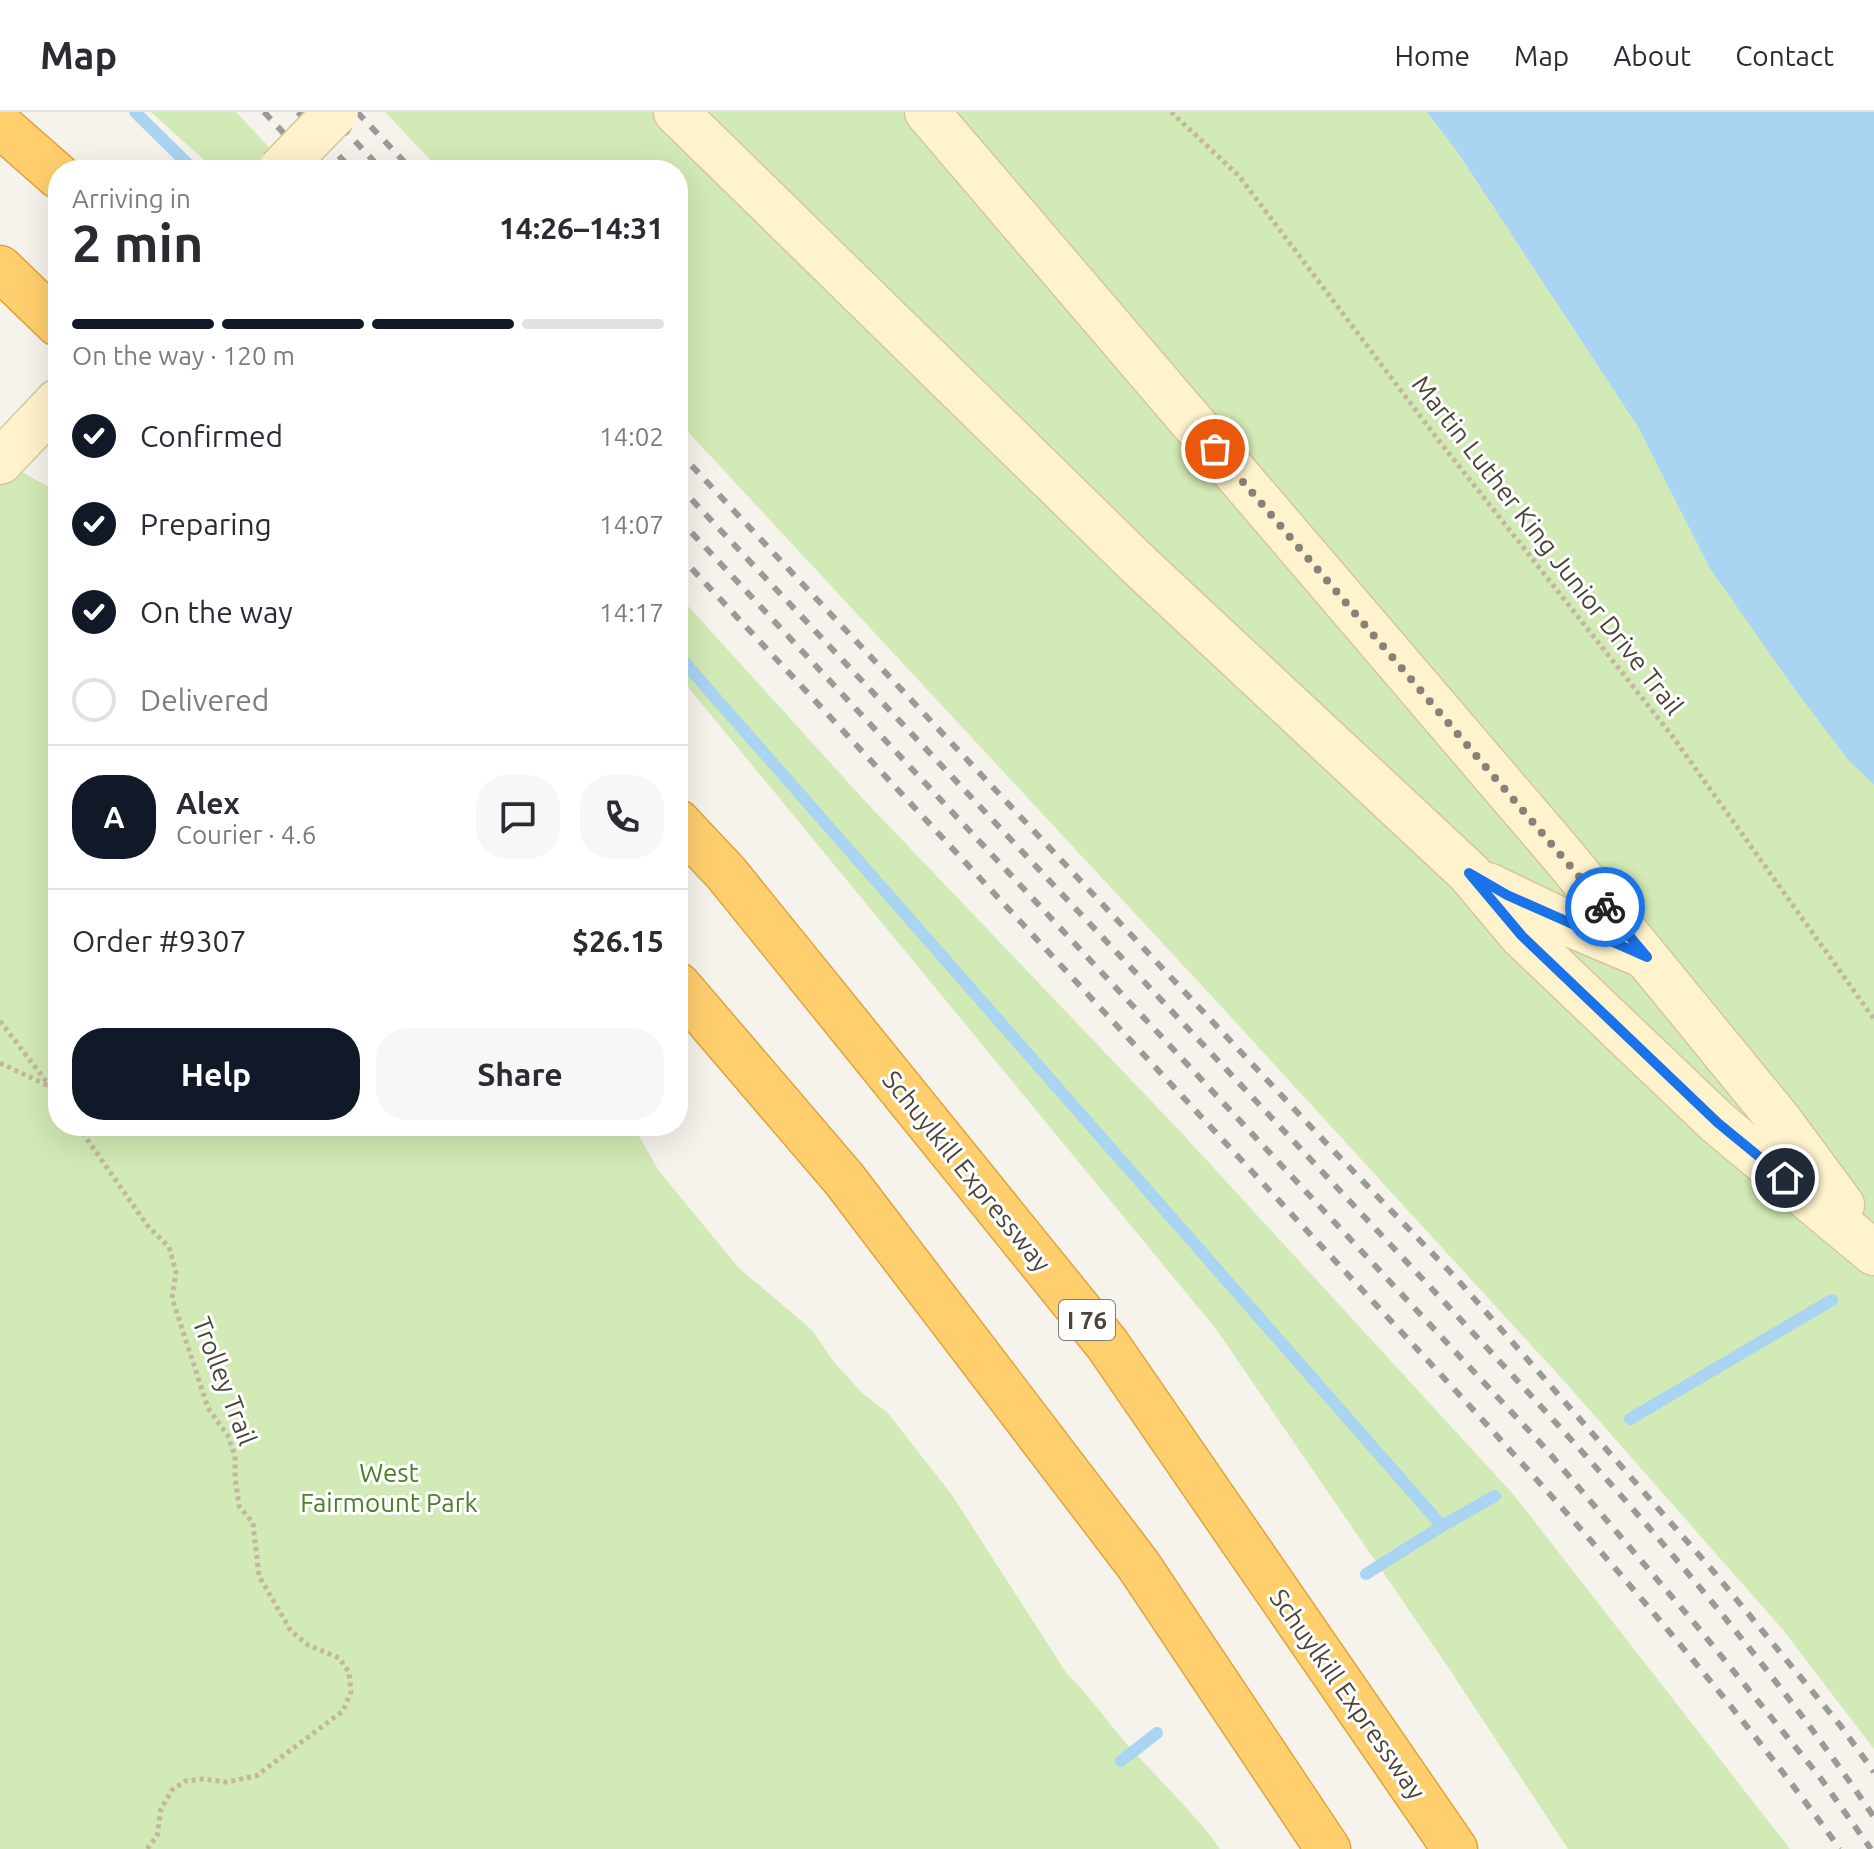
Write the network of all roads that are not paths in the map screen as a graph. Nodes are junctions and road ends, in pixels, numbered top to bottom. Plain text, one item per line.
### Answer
1 (336, 112) edge
2 (676, 112) edge
3 (927, 112) edge
4 (0, 125) edge
5 (290, 160) edge
6 (48, 167) edge
7 (0, 268) edge
8 (48, 314) edge
9 (48, 411) edge
10 (7, 454) edge
11 (688, 833) edge
12 (1469, 873) junction
13 (1647, 957) junction
14 (688, 997) edge
15 (1874, 1250) edge
16 (1328, 1849) edge
17 (1455, 1849) edge

1 - 5 main road, bridge
2 - 12 main road
3 - 13 main road
4 - 6 highway
7 - 8 highway
9 - 10 main road
11 - 17 highway, Schuylkill Expressway / I 76
12 - 13 main road
12 - 15 main road
13 - 15 main road
14 - 16 highway

